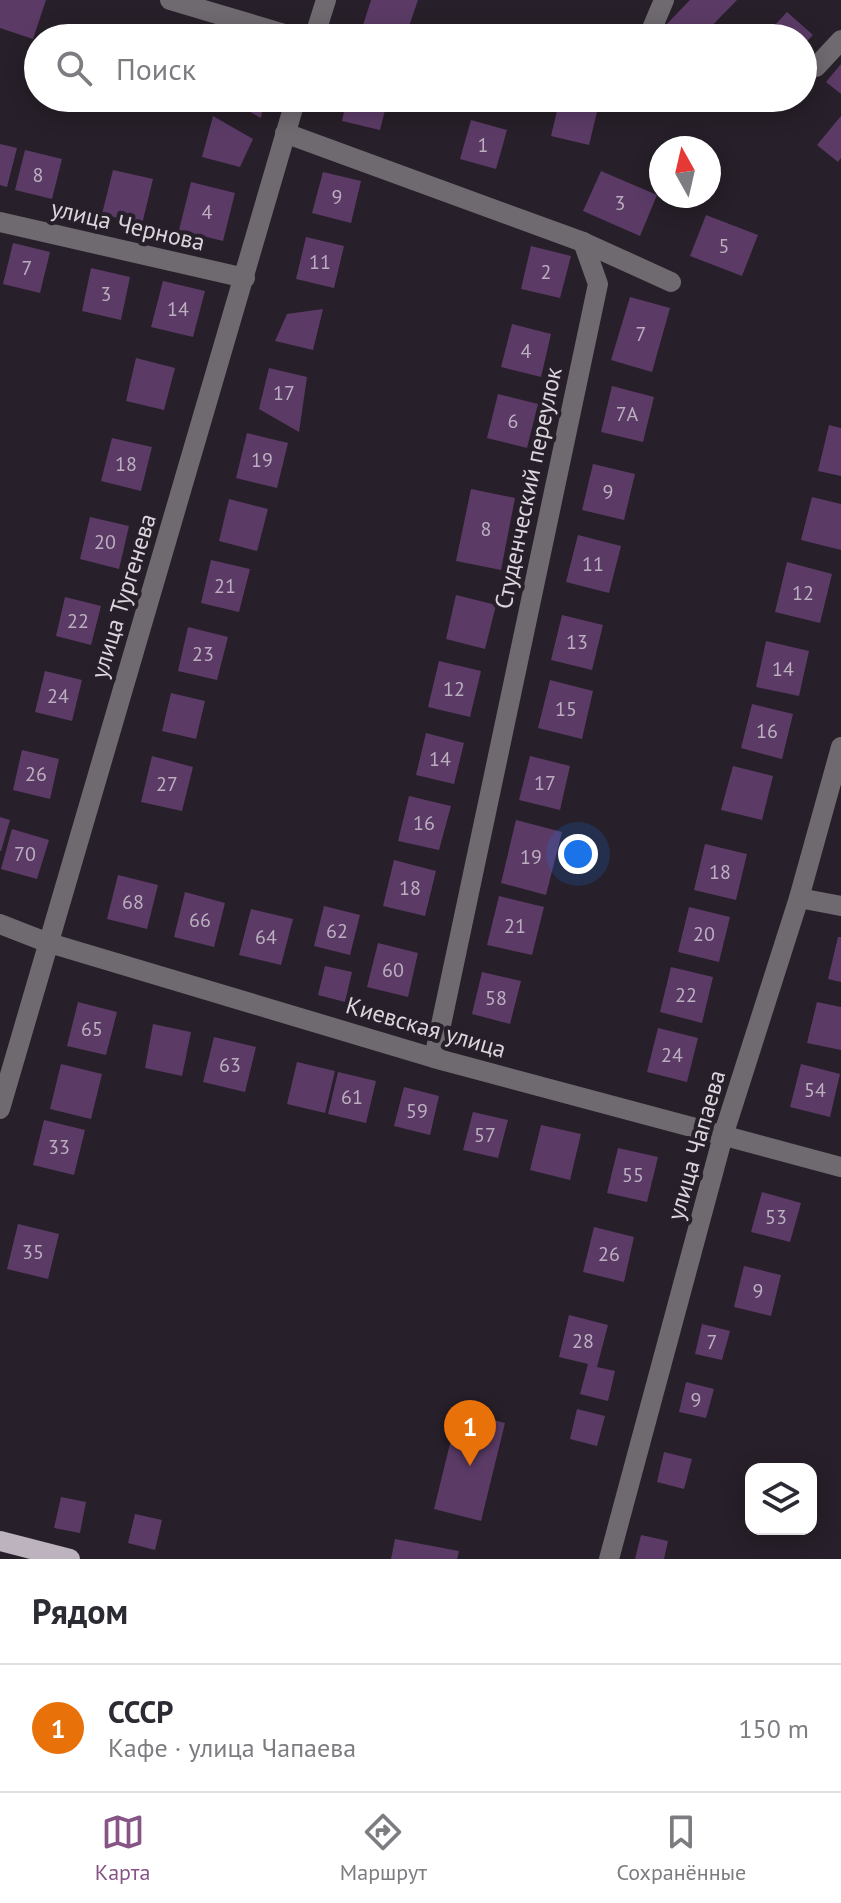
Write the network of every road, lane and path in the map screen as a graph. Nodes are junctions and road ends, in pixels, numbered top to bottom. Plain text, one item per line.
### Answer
1 (170, 0) edge
2 (326, 0) edge
3 (664, 0) edge
4 (251, 24) edge
5 (318, 24) edge
6 (654, 24) edge
7 (841, 40) edge
8 (817, 66) edge
9 (292, 112) edge
10 (285, 133) junction
11 (0, 222) edge
12 (583, 242) junction
13 (245, 278) junction
14 (671, 282) dead end
15 (841, 747) edge
16 (799, 898) junction
17 (841, 906) edge
18 (0, 924) edge
19 (46, 942) junction
20 (434, 1058) junction
21 (0, 1109) edge
22 (723, 1136) junction
23 (841, 1167) edge
24 (0, 1541) edge
25 (70, 1559) edge
26 (609, 1559) edge

1 - 4 street
2 - 5 street
3 - 6 street
7 - 8 street
9 - 10 street, улица Тургенева
10 - 12 street
10 - 13 street, улица Тургенева
11 - 13 street, улица Чернова
12 - 14 street
12 - 20 street, Студенческий переулок
13 - 19 street, улица Тургенева
15 - 16 street, улица Чапаева
16 - 17 street
16 - 22 street, улица Чапаева
18 - 19 street, Киевская улица
19 - 20 street, Киевская улица
19 - 21 street, улица Тургенева
20 - 22 street, Киевская улица
22 - 23 street, Киевская улица
22 - 26 street, улица Чапаева
24 - 25 main road

